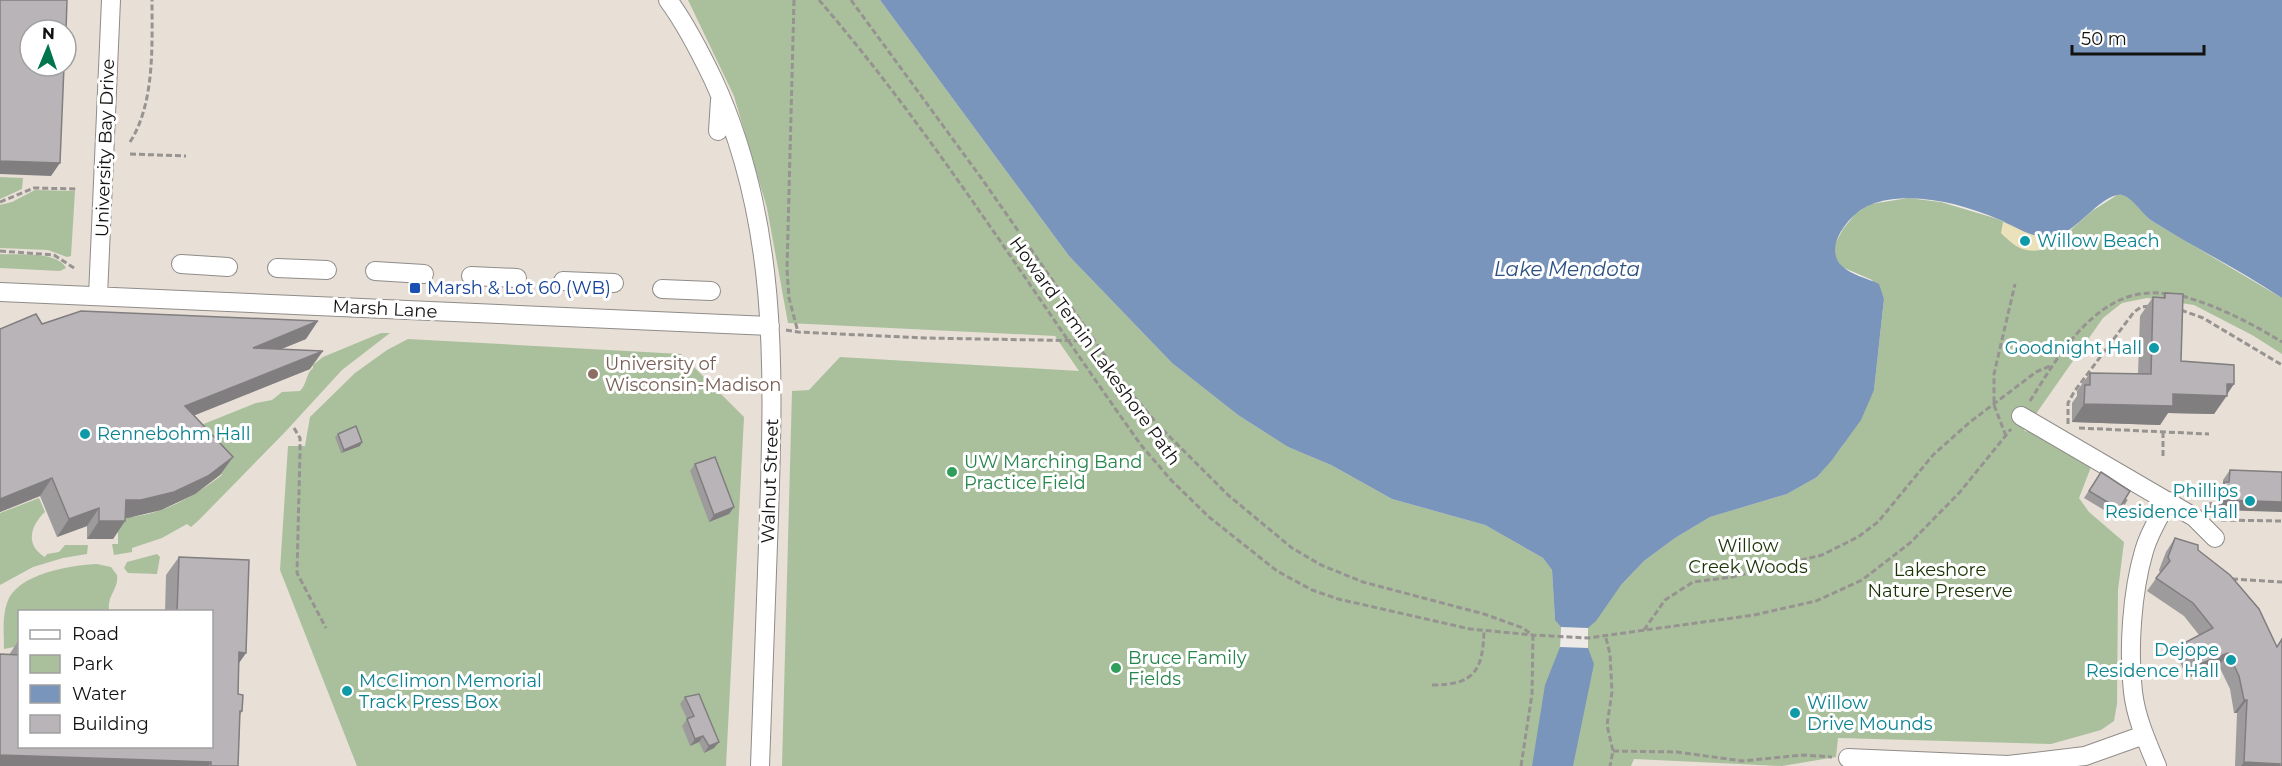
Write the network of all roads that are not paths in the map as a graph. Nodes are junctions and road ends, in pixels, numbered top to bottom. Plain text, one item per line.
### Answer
1 (111, 0) edge
2 (673, 4) edge
3 (673, 28) dead end
4 (720, 94) junction
5 (718, 131) dead end
6 (181, 264) dead end
7 (228, 267) dead end
8 (277, 268) dead end
9 (327, 270) dead end
10 (375, 271) dead end
11 (424, 274) dead end
12 (471, 276) dead end
13 (518, 278) dead end
14 (563, 281) dead end
15 (614, 283) dead end
16 (662, 289) dead end
17 (711, 291) dead end
18 (0, 292) edge
19 (98, 296) junction
20 (770, 327) junction
21 (2021, 416) road end
22 (2168, 501) junction
23 (2210, 533) road end
24 (2144, 735) junction
25 (1848, 758) road end
26 (760, 766) edge
27 (2157, 766) edge

1 - 19 street, University Bay Drive
2 - 3 street
2 - 4 street, Walnut Street
4 - 5 street
4 - 20 street, Walnut Street
6 - 7 street
8 - 9 street
10 - 11 street
12 - 13 street
14 - 15 street
16 - 17 street
18 - 19 street, Marsh Lane
19 - 20 street, Marsh Lane
20 - 26 street, Walnut Street
21 - 22 street
22 - 23 street
22 - 24 street
24 - 25 street
24 - 27 street

